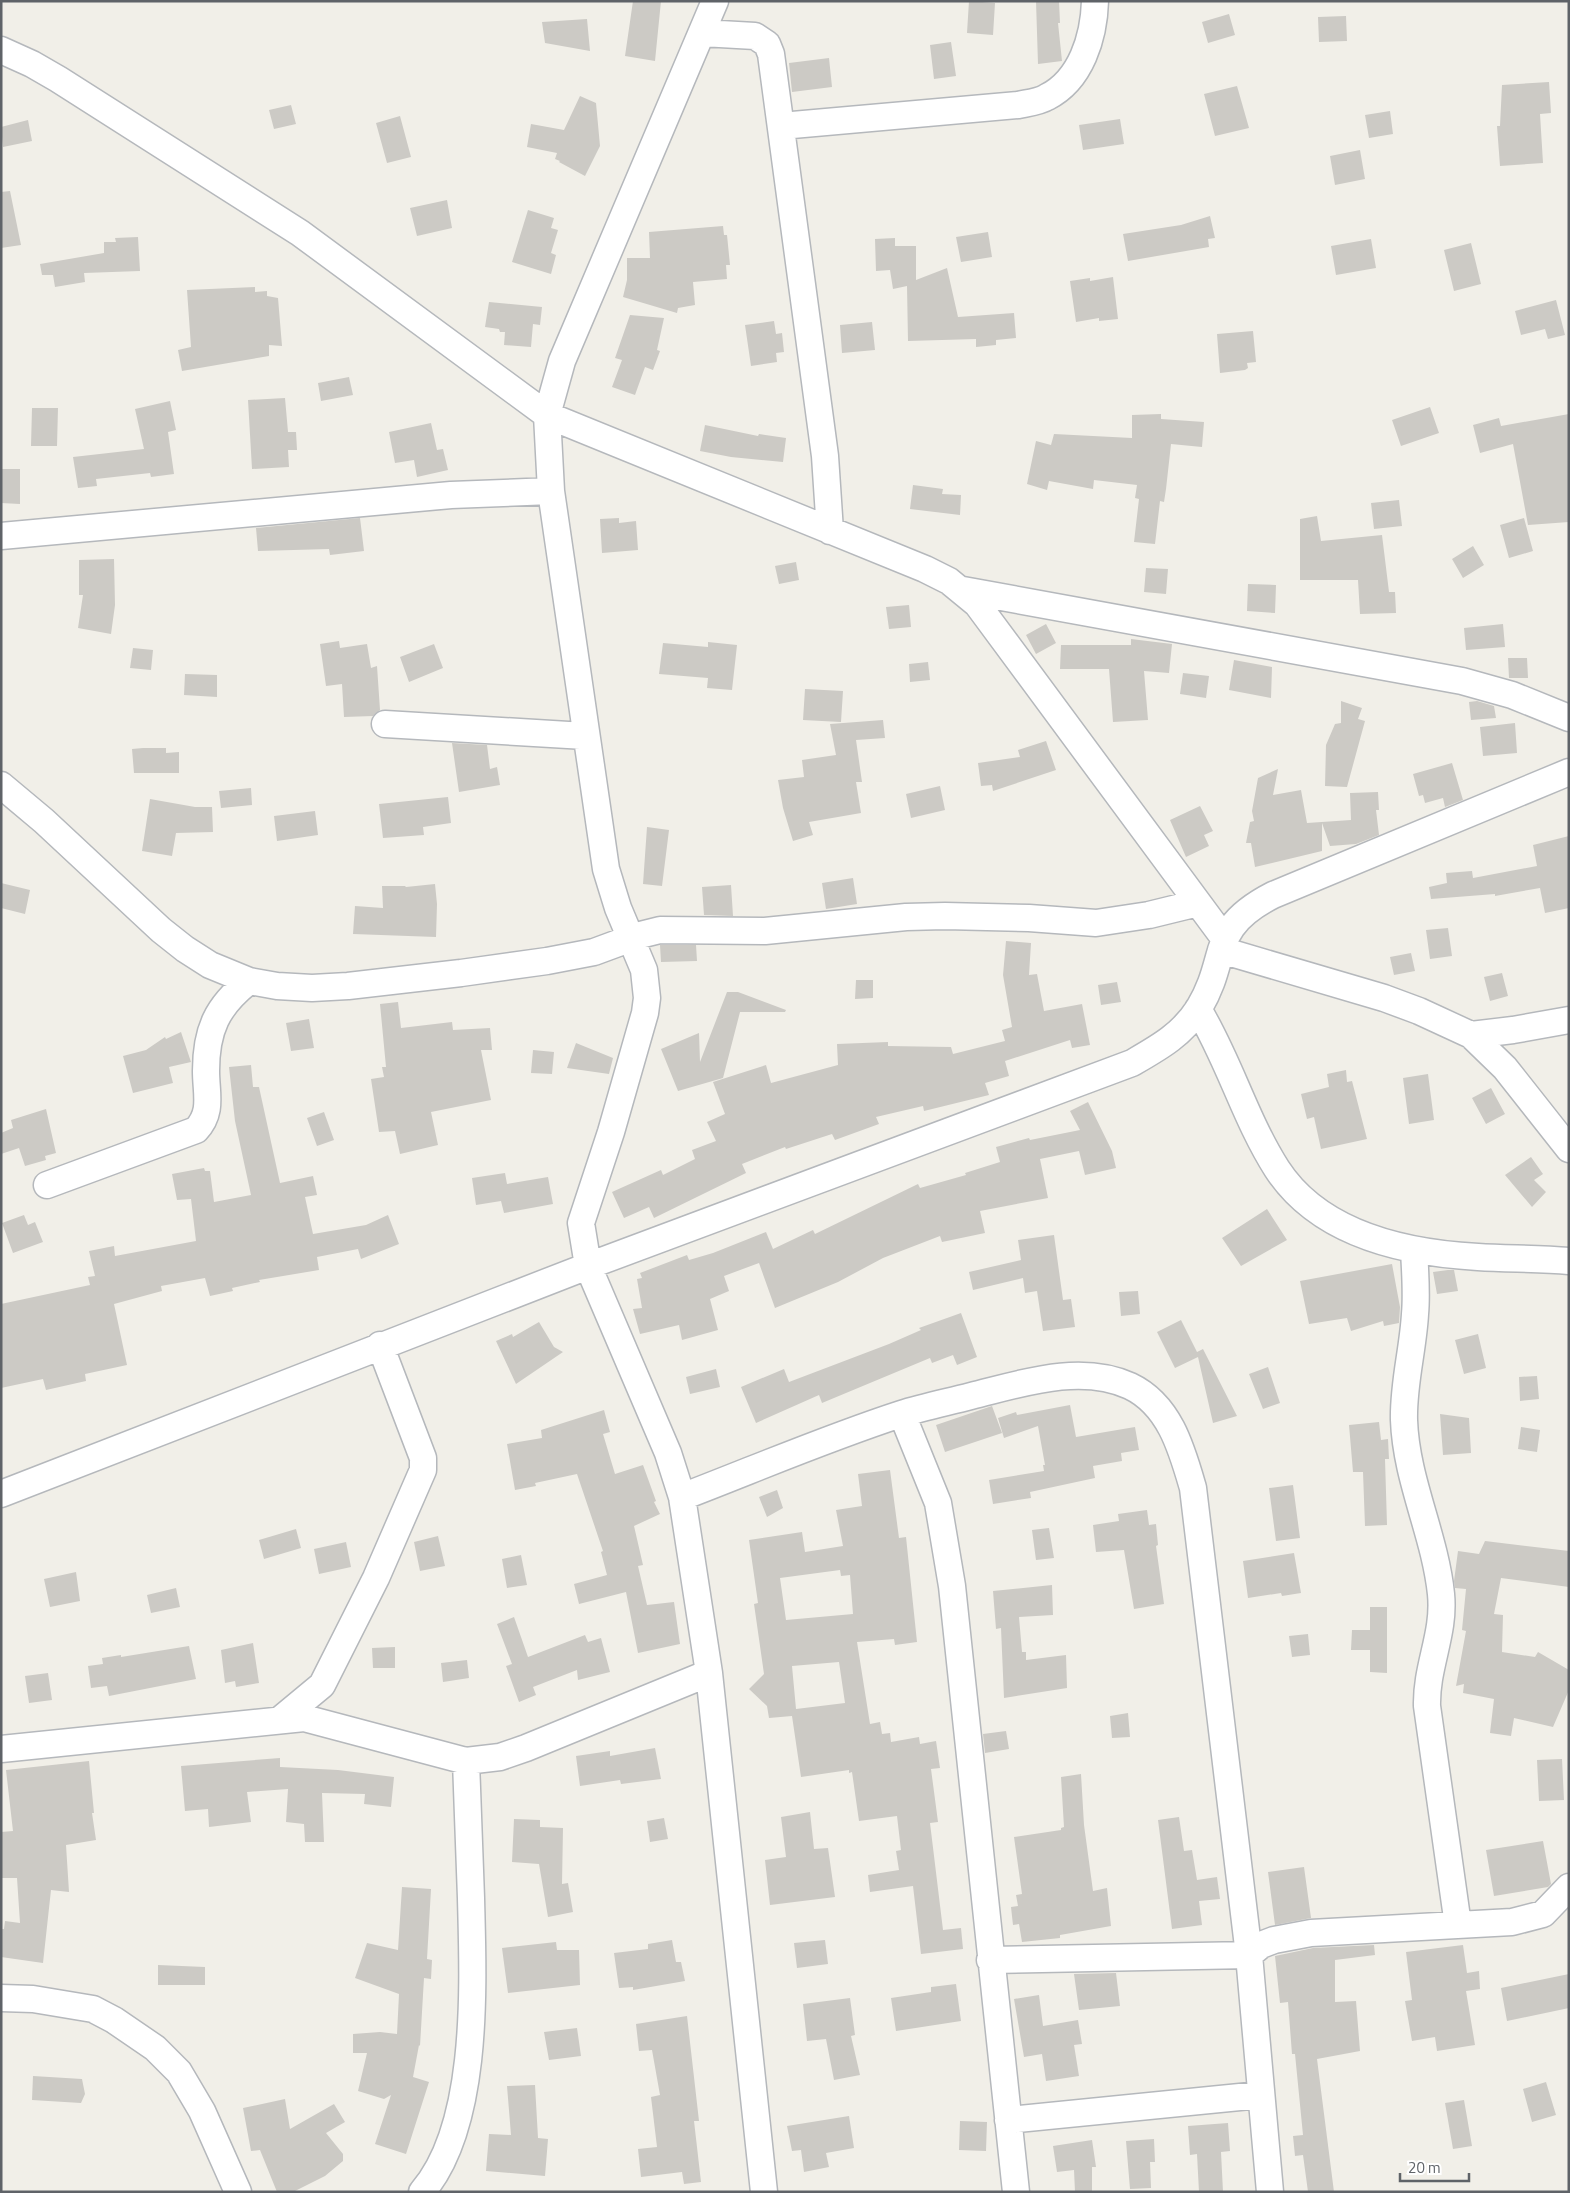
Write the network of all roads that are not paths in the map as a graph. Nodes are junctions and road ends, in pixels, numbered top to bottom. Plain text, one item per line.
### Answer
1 (715, 1) edge
2 (1095, 1) edge
3 (702, 33) junction
4 (1, 50) edge
5 (781, 126) junction
6 (548, 415) junction
7 (552, 491) junction
8 (830, 531) junction
9 (1, 536) edge
10 (963, 590) junction
11 (1569, 718) edge
12 (385, 724) dead end
13 (585, 736) junction
14 (1569, 772) edge
15 (1, 785) edge
16 (1198, 903) junction
17 (630, 939) junction
18 (1222, 944) junction
19 (249, 981) junction
20 (1198, 1009) junction
21 (1569, 1020) edge
22 (1471, 1035) junction
23 (1569, 1149) edge
24 (47, 1185) dead end
25 (1414, 1250) junction
26 (1569, 1262) edge
27 (588, 1266) junction
28 (380, 1345) junction
29 (902, 1414) junction
30 (1, 1494) edge
31 (682, 1497) junction
32 (709, 1673) junction
33 (281, 1719) junction
34 (1, 1749) edge
35 (466, 1761) junction
36 (1569, 1887) edge
37 (1458, 1925) junction
38 (1249, 1955) junction
39 (990, 1960) junction
40 (1, 1998) edge
41 (1260, 2095) junction
42 (1008, 2120) junction
43 (238, 2192) edge
44 (422, 2192) edge
45 (764, 2192) edge
46 (1016, 2192) edge
47 (1270, 2192) edge

1 - 3 street
2 - 5 street
3 - 5 street
3 - 6 street
4 - 6 street
5 - 8 street
6 - 7 street
6 - 8 street
7 - 9 street
7 - 13 street
8 - 10 street
10 - 11 street
10 - 16 street
12 - 13 street
13 - 17 street
14 - 18 street
15 - 19 street
16 - 17 street
16 - 18 street
17 - 19 street
17 - 27 street
18 - 20 street
18 - 22 street
19 - 24 street
20 - 25 street
20 - 27 street
21 - 22 street
22 - 23 street
25 - 26 street
25 - 37 street
27 - 28 street
27 - 31 street
28 - 30 street
28 - 33 street
29 - 31 street
29 - 38 street
29 - 39 street
31 - 32 street
32 - 35 street
32 - 45 street
33 - 34 street
33 - 35 street
35 - 44 street
36 - 37 street
37 - 38 street
38 - 39 street
38 - 41 street
39 - 42 street
40 - 43 street
41 - 42 street
41 - 47 street
42 - 46 street

